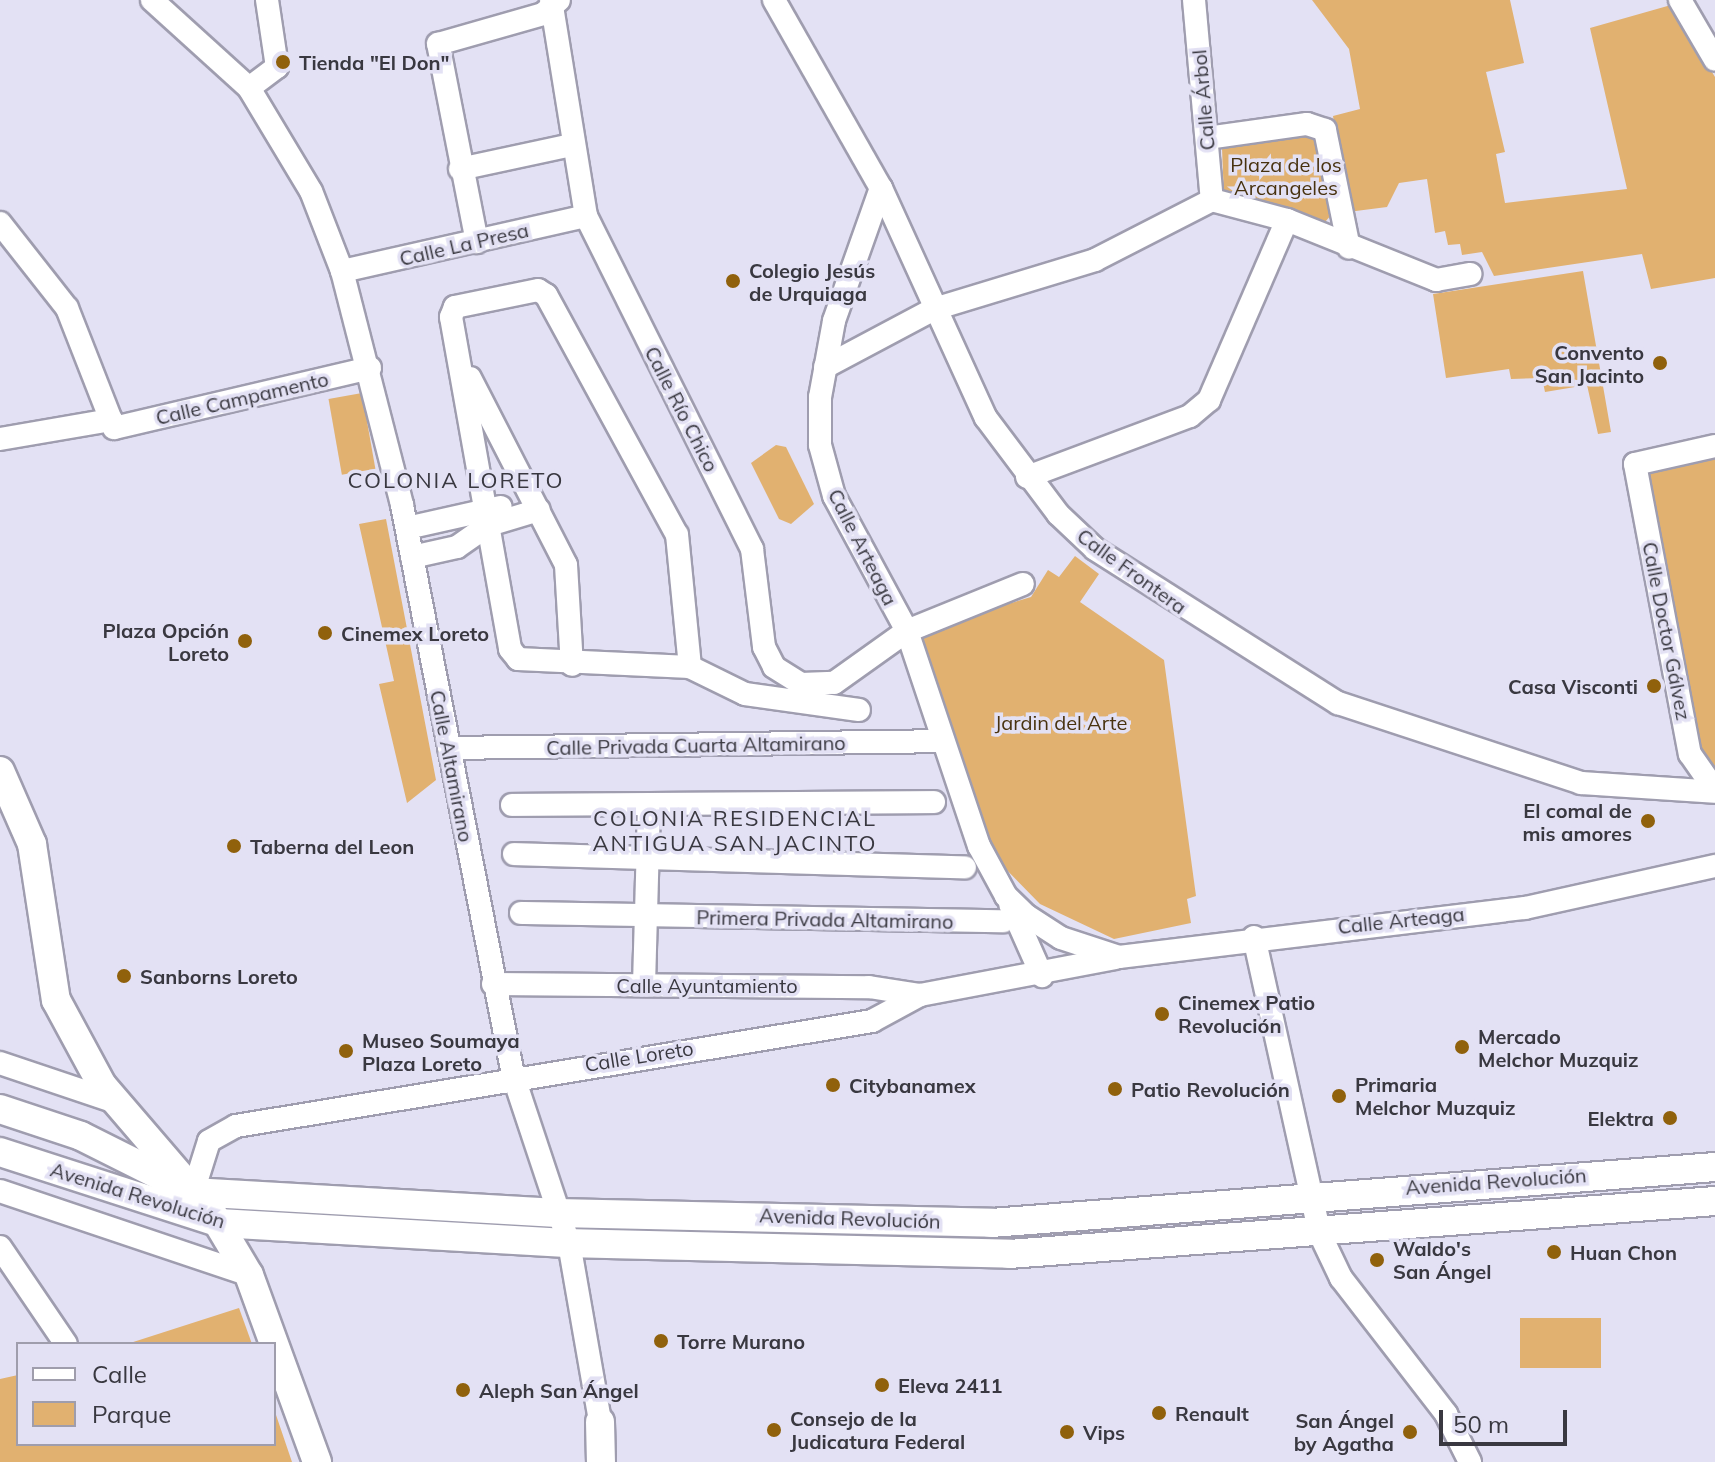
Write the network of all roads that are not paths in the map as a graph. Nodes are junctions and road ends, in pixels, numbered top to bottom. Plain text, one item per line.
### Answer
1 (152, 0) edge
2 (267, 0) edge
3 (774, 0) edge
4 (1194, 0) edge
5 (1680, 0) edge
6 (555, 2) edge
7 (1715, 60) edge
8 (249, 88) junction
9 (1207, 138) junction
10 (572, 145) junction
11 (460, 169) junction
12 (881, 188) junction
13 (1212, 200) junction
14 (586, 216) junction
15 (1287, 220) junction
16 (0, 223) edge
17 (477, 242) junction
18 (1349, 248) junction
19 (342, 271) junction
20 (1470, 274) dead end
21 (934, 309) junction
22 (458, 355) junction
23 (825, 367) junction
24 (370, 368) junction
25 (113, 424) junction
26 (0, 439) edge
27 (1715, 446) edge
28 (1027, 477) junction
29 (536, 505) junction
30 (488, 518) junction
31 (407, 528) junction
32 (412, 557) junction
33 (1023, 584) dead end
34 (907, 631) junction
35 (572, 665) junction
36 (690, 667) junction
37 (859, 710) dead end
38 (943, 741) junction
39 (449, 748) junction
40 (0, 771) edge
41 (1715, 791) edge
42 (934, 802) dead end
43 (649, 804) junction
44 (512, 805) dead end
45 (514, 854) dead end
46 (649, 858) junction
47 (1715, 866) edge
48 (965, 867) dead end
49 (1006, 896) junction
50 (521, 913) dead end
51 (648, 916) junction
52 (1003, 921) dead end
53 (1254, 937) junction
54 (1119, 957) junction
55 (1042, 976) junction
56 (493, 984) junction
57 (644, 985) junction
58 (920, 995) junction
59 (0, 1063) edge
60 (513, 1075) junction
61 (113, 1101) junction
62 (0, 1109) edge
63 (0, 1152) edge
64 (1715, 1167) edge
65 (0, 1191) edge
66 (193, 1192) junction
67 (1311, 1196) junction
68 (1715, 1201) edge
69 (560, 1213) junction
70 (220, 1223) junction
71 (1320, 1234) junction
72 (569, 1243) junction
73 (0, 1247) edge
74 (249, 1275) junction
75 (65, 1342) edge
76 (273, 1342) edge
77 (276, 1349) edge
78 (600, 1422) junction
79 (317, 1462) edge
80 (601, 1462) edge
81 (607, 1462) edge
82 (1470, 1462) edge

1 - 8 street, Calle Altamirano
2 - 8 street
3 - 12 street, Calle Frontera
4 - 9 street, Calle Árbol
5 - 7 street
6 - 10 street, Calle Río Chico
6 - 11 street
8 - 19 street, Calle Altamirano
9 - 13 street, Calle Árbol
9 - 18 street
10 - 11 street
10 - 14 street, Calle Río Chico
11 - 17 street
12 - 21 street, Calle Frontera
12 - 23 street, Calle Arteaga
13 - 15 street
13 - 21 street
14 - 17 street, Calle La Presa
14 - 34 street, Calle Río Chico
15 - 18 street
15 - 28 street
16 - 25 street
17 - 19 street, Calle La Presa
18 - 20 street
19 - 24 street, Calle Altamirano
21 - 23 street
21 - 28 street, Calle Frontera
22 - 29 street
22 - 30 street
22 - 36 street
23 - 34 street, Calle Arteaga
24 - 25 street, Calle Campamento
24 - 31 street, Calle Altamirano
25 - 26 street, Calle Campamento
27 - 41 street, Calle Doctor Gálvez
28 - 41 street, Calle Frontera
29 - 30 street
29 - 35 street
30 - 31 street
30 - 32 street
30 - 35 street
31 - 32 street, Calle Altamirano
32 - 39 street, Calle Altamirano
33 - 34 street, Calle Río Chico
34 - 38 street, Calle Arteaga
35 - 36 street
36 - 37 street
38 - 39 street, Calle Privada Cuarta Altamirano
38 - 49 street, Calle Arteaga
39 - 56 street, Calle Altamirano
40 - 61 main road
42 - 43 street
43 - 44 street
43 - 46 street
45 - 46 street
46 - 48 street
46 - 51 street
47 - 53 street, Calle Arteaga
49 - 54 street, Calle Arteaga
49 - 55 street, Calle Arteaga
50 - 51 street, Primera Privada Altamirano
51 - 52 street, Primera Privada Altamirano
51 - 57 street
53 - 54 street, Calle Arteaga
53 - 67 street
54 - 55 street, Calle Loreto
55 - 58 street, Calle Loreto
56 - 57 street, Calle Ayuntamiento
56 - 60 street, Calle Altamirano
57 - 58 street, Calle Ayuntamiento
58 - 60 street, Calle Loreto
59 - 61 street
60 - 66 street, Calle Loreto
60 - 69 street, Calle Altamirano
61 - 66 main road
62 - 66 main road, Avenida Revolución
63 - 70 main road, Avenida Revolución
64 - 67 main road, Avenida Revolución
65 - 74 street, Avenida Revolución
66 - 69 main road, Avenida Revolución
66 - 70 main road
67 - 69 main road, Avenida Revolución
67 - 71 street
68 - 71 main road, Avenida Revolución
69 - 72 street, Calle Altamirano
70 - 72 main road, Avenida Revolución
70 - 74 main road
71 - 72 main road, Avenida Revolución
71 - 82 street
72 - 78 street, Calle Altamirano
73 - 75 street
74 - 76 main road
77 - 79 main road
78 - 80 main road
78 - 81 street, Calle Altamirano

